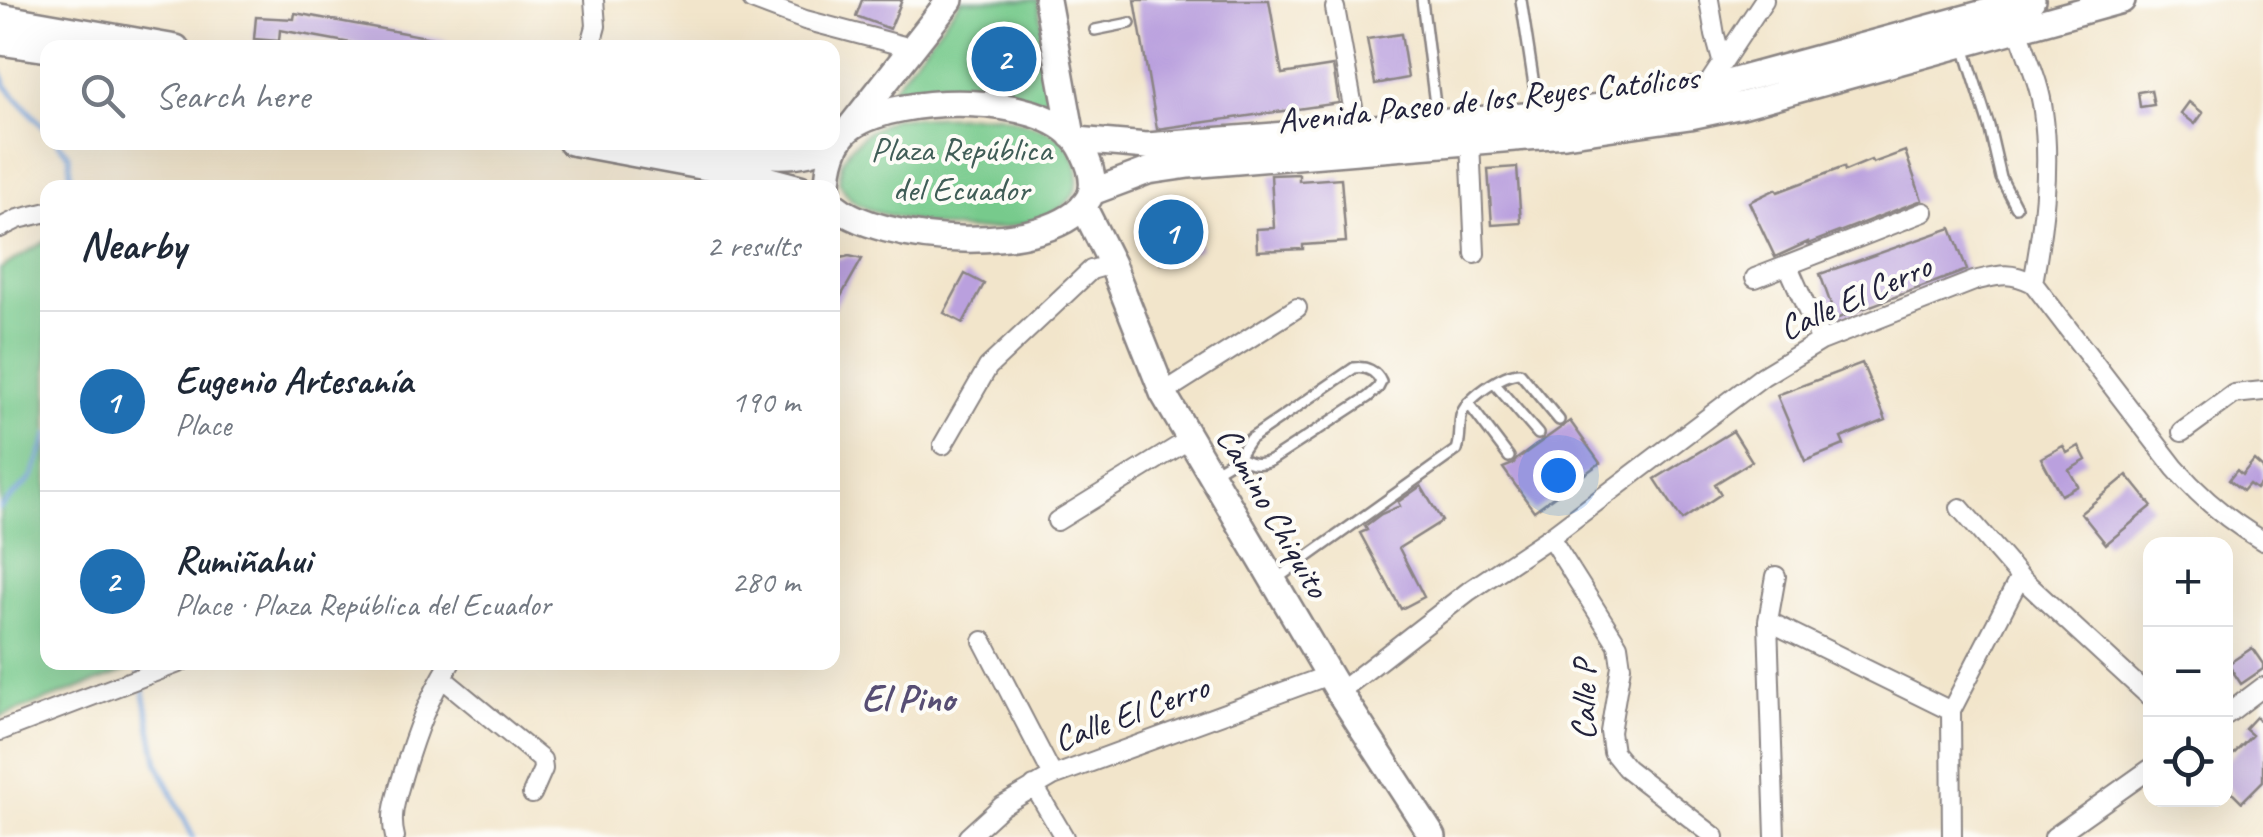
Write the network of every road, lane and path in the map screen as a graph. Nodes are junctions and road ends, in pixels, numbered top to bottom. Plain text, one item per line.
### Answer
1 (594, 0) edge
2 (752, 0) edge
3 (950, 0) edge
4 (1047, 0) edge
5 (1422, 0) edge
6 (1521, 0) edge
7 (1709, 0) edge
8 (1764, 0) edge
9 (2032, 0) edge
10 (2110, 2) edge
11 (1335, 8) dead end
12 (6, 17) edge
13 (1130, 23) dead end
14 (2018, 28) junction
15 (1094, 30) dead end
16 (1960, 32) junction
17 (132, 40) edge
18 (592, 40) edge
19 (10, 43) edge
20 (40, 48) edge
21 (911, 48) junction
22 (1722, 61) junction
23 (1705, 89) junction
24 (1690, 116) junction
25 (1437, 123) junction
26 (1540, 125) junction
27 (1357, 129) junction
28 (846, 133) junction
29 (840, 136) edge
30 (1075, 138) junction
31 (1470, 141) junction
32 (840, 144) edge
33 (615, 150) edge
34 (732, 150) edge
35 (813, 150) edge
36 (836, 150) edge
37 (771, 180) edge
38 (829, 180) edge
39 (1088, 199) junction
40 (2016, 208) dead end
41 (840, 210) edge
42 (1924, 212) dead end
43 (40, 214) edge
44 (0, 228) edge
45 (1475, 254) dead end
46 (1112, 264) junction
47 (1788, 266) junction
48 (1755, 278) dead end
49 (2032, 283) junction
50 (1297, 308) dead end
51 (1821, 341) junction
52 (1494, 383) junction
53 (2263, 392) edge
54 (1163, 393) junction
55 (1468, 402) junction
56 (1558, 420) dead end
57 (2182, 432) dead end
58 (1538, 434) dead end
59 (1190, 440) junction
60 (943, 445) dead end
61 (1238, 457) junction
62 (1510, 457) dead end
63 (1210, 474) junction
64 (1960, 508) dead end
65 (1057, 522) dead end
66 (1550, 537) junction
67 (2263, 541) edge
68 (1776, 576) dead end
69 (2020, 577) junction
70 (1273, 581) junction
71 (1768, 620) junction
72 (983, 641) dead end
73 (162, 670) edge
74 (446, 670) edge
75 (1334, 684) junction
76 (2263, 687) edge
77 (2143, 691) edge
78 (2233, 710) edge
79 (1951, 711) junction
80 (0, 732) edge
81 (2143, 774) edge
82 (1053, 776) junction
83 (1034, 786) junction
84 (532, 794) dead end
85 (395, 837) edge
86 (968, 837) edge
87 (1064, 837) edge
88 (1433, 837) edge
89 (1715, 837) edge
90 (1775, 837) edge
91 (1952, 837) edge
92 (2054, 837) edge

1 - 18 street
2 - 21 street
3 - 21 main road
4 - 30 main road
5 - 25 lane
6 - 26 lane
7 - 22 street
8 - 22 street
9 - 16 main road, Avenida Paseo de los Reyes Católicos
10 - 14 main road, Avenida Paseo de los Reyes Católicos
11 - 27 street
12 - 17 main road
13 - 15 lane
14 - 16 main road, Avenida Paseo de los Reyes Católicos
14 - 49 street
16 - 23 main road, Avenida Paseo de los Reyes Católicos
16 - 24 main road, Avenida Paseo de los Reyes Católicos
16 - 40 lane
19 - 20 main road
21 - 28 main road
22 - 23 street
23 - 24 street
23 - 26 main road, Avenida Paseo de los Reyes Católicos
24 - 26 main road, Avenida Paseo de los Reyes Católicos
25 - 26 main road, Avenida Paseo de los Reyes Católicos
25 - 27 main road, Avenida Paseo de los Reyes Católicos
26 - 31 main road, Avenida Paseo de los Reyes Católicos
27 - 30 main road, Avenida Paseo de los Reyes Católicos
28 - 29 main road
28 - 30 main road
28 - 32 main road
30 - 39 main road
31 - 39 main road, Avenida Paseo de los Reyes Católicos
31 - 45 street
33 - 37 main road
34 - 35 main road
36 - 38 main road
39 - 41 main road
39 - 46 main road, Camino Chiquito
42 - 47 street
43 - 44 street
46 - 54 main road, Camino Chiquito
46 - 60 street
47 - 48 street
47 - 51 street
49 - 51 street, Calle El Cerro
49 - 67 street
50 - 54 street
51 - 66 street, Calle El Cerro
52 - 55 lane
52 - 56 lane
52 - 58 lane
53 - 57 street
54 - 59 main road, Camino Chiquito
55 - 62 lane
55 - 70 lane
59 - 63 main road, Camino Chiquito
59 - 65 street
61 - 61 lane
61 - 63 lane
63 - 70 main road, Camino Chiquito
64 - 69 street
66 - 75 street, Calle El Cerro
66 - 89 street, Calle P
68 - 71 street
69 - 77 street
69 - 79 street
70 - 75 main road, Camino Chiquito
71 - 79 street
71 - 90 street
72 - 82 street
73 - 80 street
74 - 84 street
74 - 85 street
75 - 82 street, Calle El Cerro
75 - 88 main road, Camino Chiquito
76 - 78 street
79 - 91 street
81 - 92 street
82 - 83 street, Calle El Cerro
83 - 86 street, Calle El Cerro
83 - 87 street

